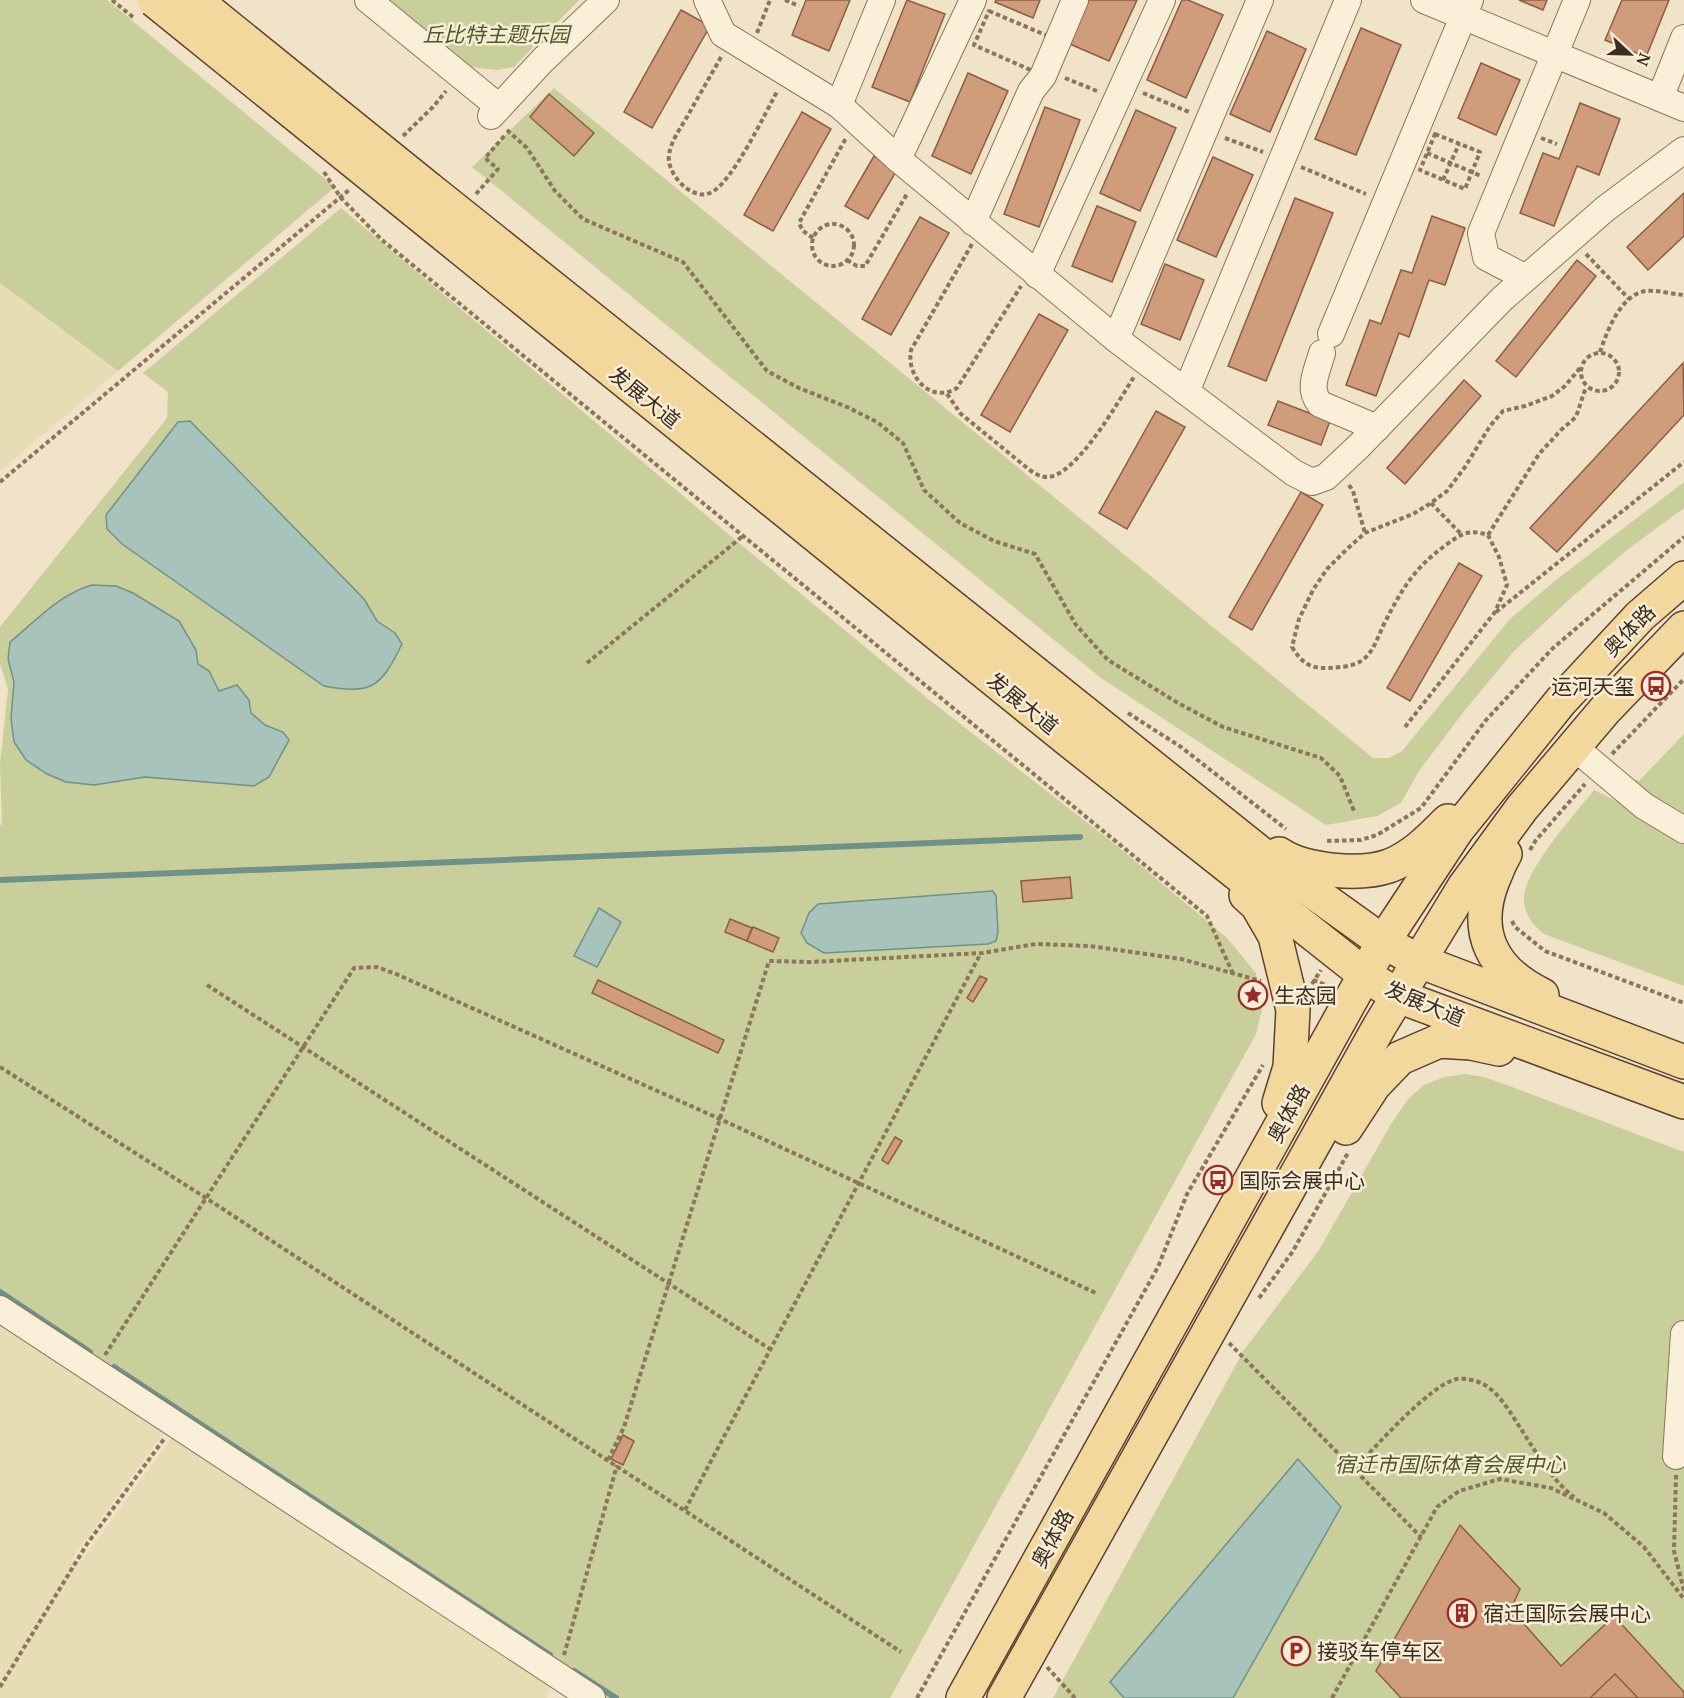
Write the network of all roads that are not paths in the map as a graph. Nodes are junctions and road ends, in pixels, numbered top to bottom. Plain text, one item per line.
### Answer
1 (154, 0) edge
2 (195, 0) edge
3 (368, 0) edge
4 (606, 0) edge
5 (707, 0) edge
6 (882, 0) edge
7 (1075, 0) edge
8 (1162, 0) edge
9 (1260, 0) edge
10 (1348, 0) edge
11 (1424, 0) edge
12 (1577, 0) edge
13 (981, 5) edge
14 (1467, 8) edge
15 (1684, 38) edge
16 (1555, 54) junction
17 (1660, 98) junction
18 (1684, 108) edge
19 (847, 113) junction
20 (1684, 150) edge
21 (898, 159) junction
22 (422, 200) junction
23 (977, 225) junction
24 (1034, 273) junction
25 (1526, 278) junction
26 (1116, 339) junction
27 (1186, 392) junction
28 (1377, 428) junction
29 (1684, 578) edge
30 (1684, 628) edge
31 (1094, 723) junction
32 (1538, 729) junction
33 (1571, 750) junction
34 (1684, 830) edge
35 (1383, 942) junction
36 (1419, 961) junction
37 (1365, 975) junction
38 (1398, 996) junction
39 (1670, 1057) edge
40 (1639, 1085) junction
41 (1684, 1102) edge
42 (1191, 1287) junction
43 (1238, 1306) junction
44 (0, 1309) edge
45 (1684, 1334) edge
46 (1676, 1456) road end
47 (1006, 1697) edge
48 (592, 1698) edge
49 (963, 1698) edge

1 - 22 main road, bridge
2 - 22 main road, bridge
3 - 4 street
5 - 19 street
6 - 19 street
7 - 23 street
8 - 24 street
9 - 26 street
10 - 27 street
11 - 14 street
12 - 16 street
13 - 21 street
14 - 16 street
14 - 28 street
15 - 17 street
16 - 17 street
16 - 25 street
17 - 18 street
19 - 21 street
20 - 25 street
21 - 23 street
22 - 31 main road, 发展大道
23 - 24 street
24 - 26 street
25 - 28 street
26 - 27 street
27 - 28 street
29 - 32 main road, 奥体路
30 - 33 main road, 奥体路
31 - 32 main road
31 - 35 main road, 发展大道
31 - 37 main road, 发展大道
31 - 42 main road
32 - 35 main road, 奥体路
33 - 34 street
33 - 36 main road, 奥体路
33 - 39 main road
35 - 36 main road, 发展大道
35 - 37 main road, 奥体路
36 - 38 main road, 奥体路
36 - 39 main road, 发展大道
37 - 38 main road, 发展大道
37 - 42 main road, 奥体路
38 - 40 main road, 发展大道
38 - 43 main road, 奥体路
40 - 41 main road, 发展大道
40 - 43 main road
42 - 49 main road, 奥体路
43 - 47 main road, 奥体路
44 - 48 street
45 - 46 street

